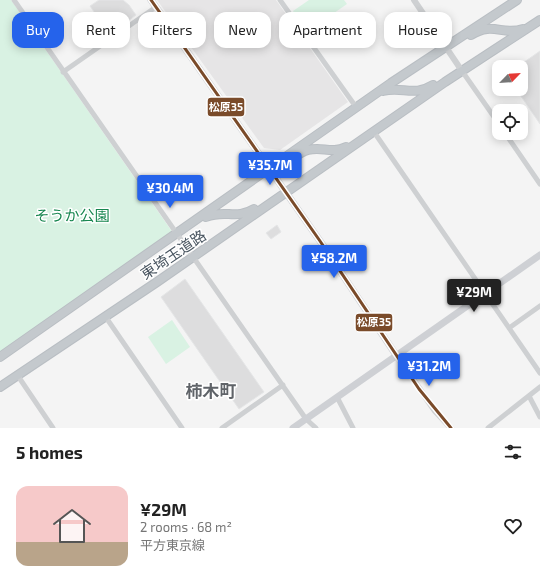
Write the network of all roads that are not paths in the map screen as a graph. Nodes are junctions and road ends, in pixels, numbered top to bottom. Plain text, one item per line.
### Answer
1 (14, 0) edge
2 (151, 0) edge
3 (280, 0) edge
4 (414, 0) edge
5 (517, 0) edge
6 (156, 7) junction
7 (422, 12) edge
8 (536, 22) edge
9 (452, 42) edge
10 (452, 44) edge
11 (442, 48) edge
12 (446, 48) edge
13 (462, 71) junction
14 (63, 72) junction
15 (373, 96) junction
16 (356, 107) junction
17 (492, 114) edge
18 (374, 132) junction
19 (510, 140) edge
20 (359, 141) junction
21 (269, 168) junction
22 (540, 184) edge
23 (286, 193) junction
24 (194, 221) junction
25 (176, 234) junction
26 (540, 255) edge
27 (194, 257) junction
28 (485, 294) junction
29 (540, 306) edge
30 (105, 316) junction
31 (508, 328) junction
32 (396, 355) junction
33 (0, 357) edge
34 (540, 373) edge
35 (18, 376) junction
36 (283, 385) junction
37 (0, 387) edge
38 (540, 387) edge
39 (529, 396) junction
40 (337, 397) junction
41 (540, 417) edge
42 (306, 419) junction
43 (444, 421) junction
44 (53, 428) edge
45 (182, 428) edge
46 (222, 428) edge
47 (293, 428) edge
48 (316, 428) edge
49 (353, 428) edge
50 (445, 428) edge
51 (451, 428) edge
52 (488, 428) edge

1 - 14 street
2 - 6 main road
3 - 16 street
4 - 7 street
5 - 9 highway, 東埼玉道路
6 - 14 street
6 - 21 main road
8 - 10 highway
8 - 13 highway, 東埼玉道路
11 - 15 highway, 東埼玉道路
12 - 13 street
13 - 15 highway
13 - 17 street
13 - 18 highway, 東埼玉道路
14 - 25 street
15 - 16 highway, 東埼玉道路
16 - 21 highway, 東埼玉道路
18 - 20 highway, 東埼玉道路
18 - 28 street
19 - 22 street
20 - 21 highway
20 - 23 highway, 東埼玉道路
21 - 23 main road
21 - 24 highway, 東埼玉道路
23 - 24 highway
23 - 27 highway, 東埼玉道路
23 - 32 main road
24 - 25 highway, 東埼玉道路
25 - 27 street
25 - 33 highway, 東埼玉道路
26 - 28 main road
27 - 30 highway, 東埼玉道路
27 - 36 street
28 - 31 street
28 - 32 main road
29 - 31 street
30 - 35 highway, 東埼玉道路
30 - 45 street
31 - 34 street
32 - 40 main road
32 - 43 street
35 - 37 highway, 東埼玉道路
35 - 44 street
36 - 42 street
36 - 46 street
38 - 39 street
39 - 41 street
39 - 52 street
40 - 42 main road
40 - 49 street
42 - 47 main road
42 - 48 street
43 - 50 street
43 - 51 street

